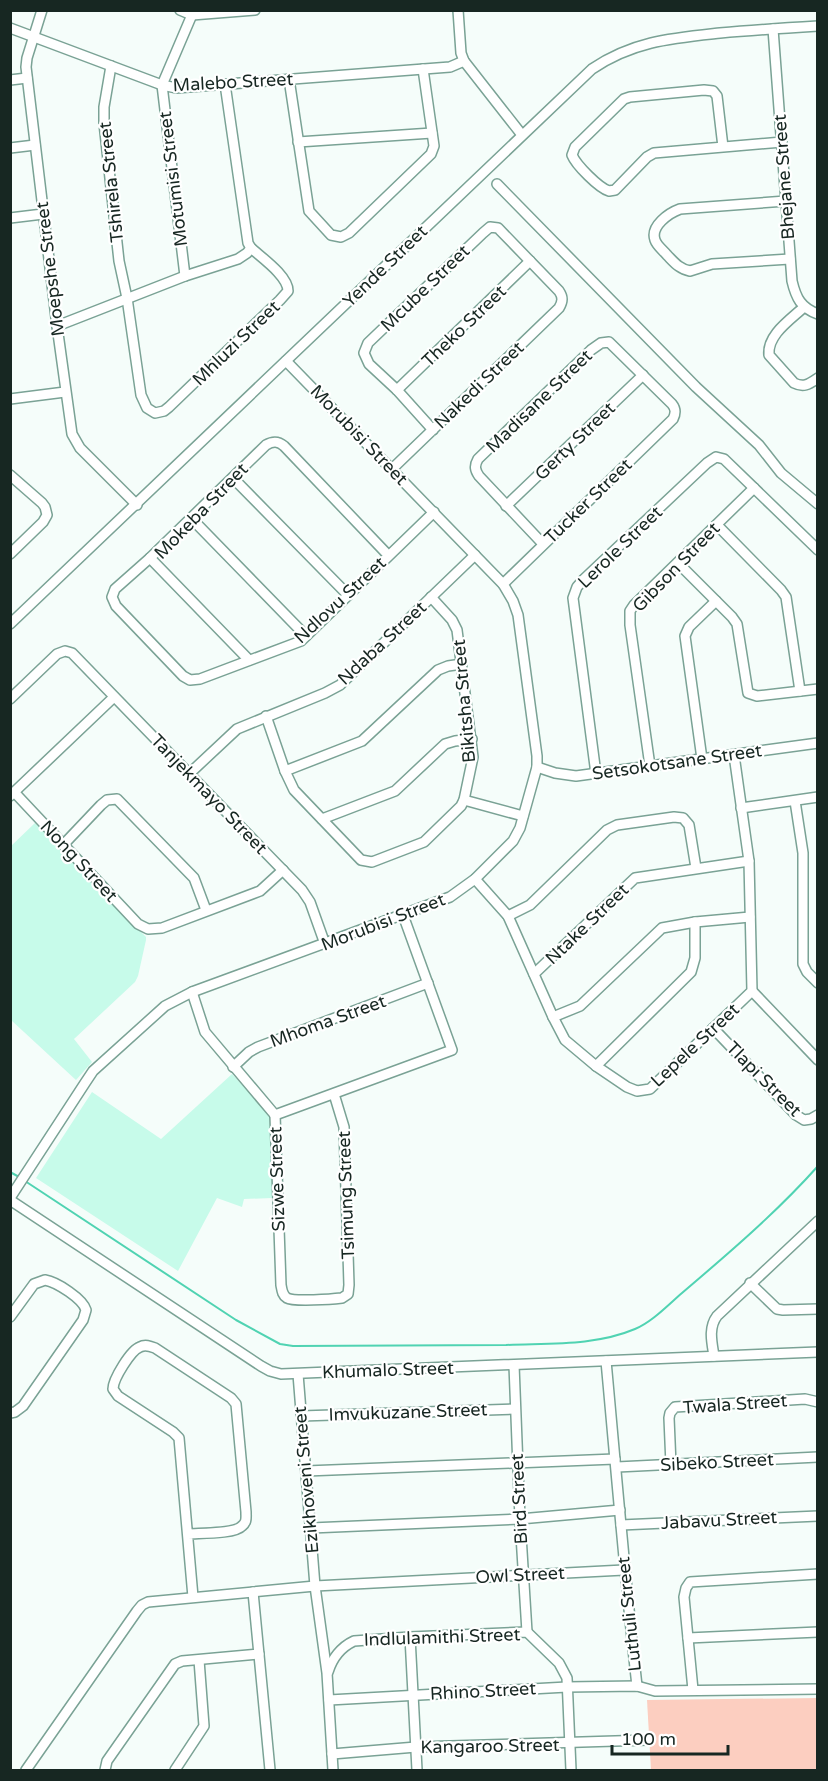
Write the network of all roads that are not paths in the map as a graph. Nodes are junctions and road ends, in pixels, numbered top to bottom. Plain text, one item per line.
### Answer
1 (42, 10) edge
2 (180, 10) edge
3 (255, 10) edge
4 (458, 10) edge
5 (193, 13) edge
6 (818, 26) edge
7 (10, 28) edge
8 (773, 29) junction
9 (33, 36) junction
10 (464, 61) junction
11 (111, 66) junction
12 (423, 69) junction
13 (27, 78) junction
14 (289, 79) junction
15 (10, 80) edge
16 (225, 84) junction
17 (162, 85) junction
18 (432, 133) junction
19 (522, 135) junction
20 (298, 142) junction
21 (782, 142) junction
22 (35, 145) junction
23 (723, 147) junction
24 (10, 148) edge
25 (497, 184) dead end
26 (786, 201) junction
27 (43, 214) junction
28 (10, 218) edge
29 (251, 248) junction
30 (790, 259) junction
31 (530, 261) junction
32 (185, 276) junction
33 (127, 298) junction
34 (563, 299) joint
35 (804, 307) junction
36 (818, 314) edge
37 (57, 326) junction
38 (286, 360) junction
39 (643, 375) junction
40 (818, 378) edge
41 (397, 390) junction
42 (65, 392) junction
43 (10, 399) edge
44 (432, 429) junction
45 (392, 469) junction
46 (10, 475) edge
47 (233, 478) junction
48 (754, 488) junction
49 (818, 504) edge
50 (137, 505) junction
51 (506, 506) junction
52 (434, 512) junction
53 (191, 518) junction
54 (717, 525) junction
55 (543, 544) junction
56 (818, 550) edge
57 (10, 554) edge
58 (388, 555) junction
59 (475, 555) junction
60 (150, 558) junction
61 (678, 563) junction
62 (503, 584) junction
63 (348, 595) junction
64 (431, 597) junction
65 (716, 601) junction
66 (10, 624) edge
67 (306, 636) junction
68 (249, 660) junction
69 (462, 664) junction
70 (818, 688) edge
71 (800, 691) junction
72 (114, 697) junction
73 (10, 699) edge
74 (266, 716) junction
75 (472, 739) junction
76 (818, 743) edge
77 (734, 755) junction
78 (702, 759) junction
79 (650, 766) junction
80 (537, 767) junction
81 (285, 771) junction
82 (190, 774) junction
83 (596, 774) junction
84 (13, 795) edge
85 (818, 797) edge
86 (464, 800) junction
87 (795, 801) junction
88 (741, 808) junction
89 (523, 816) junction
90 (322, 819) junction
91 (64, 844) junction
92 (749, 861) junction
93 (696, 868) junction
94 (283, 870) junction
95 (475, 879) junction
96 (206, 910) junction
97 (404, 915) junction
98 (508, 916) junction
99 (750, 917) junction
100 (695, 922) junction
101 (325, 944) junction
102 (534, 974) junction
103 (818, 983) edge
104 (428, 984) junction
105 (752, 991) junction
106 (192, 992) junction
107 (553, 1017) junction
108 (713, 1028) junction
109 (818, 1060) edge
110 (596, 1066) junction
111 (233, 1067) junction
112 (334, 1094) junction
113 (275, 1115) junction
114 (818, 1115) edge
115 (10, 1199) edge
116 (818, 1221) edge
117 (750, 1283) junction
118 (346, 1296) joint
119 (818, 1309) edge
120 (10, 1317) edge
121 (818, 1352) edge
122 (714, 1356) junction
123 (606, 1361) junction
124 (514, 1365) junction
125 (298, 1374) junction
126 (818, 1402) edge
127 (515, 1409) junction
128 (10, 1413) edge
129 (301, 1416) junction
130 (818, 1458) edge
131 (518, 1463) junction
132 (616, 1463) junction
133 (671, 1465) junction
134 (306, 1471) junction
135 (620, 1510) junction
136 (818, 1516) edge
137 (520, 1519) junction
138 (621, 1525) junction
139 (311, 1528) junction
140 (188, 1534) junction
141 (624, 1570) junction
142 (523, 1574) junction
143 (818, 1574) edge
144 (315, 1586) junction
145 (253, 1592) junction
146 (193, 1597) junction
147 (527, 1632) junction
148 (818, 1632) edge
149 (410, 1637) junction
150 (688, 1638) junction
151 (259, 1654) junction
152 (200, 1660) junction
153 (327, 1672) junction
154 (637, 1686) junction
155 (567, 1687) junction
156 (818, 1689) edge
157 (693, 1690) junction
158 (413, 1695) junction
159 (329, 1700) junction
160 (648, 1740) dead end
161 (570, 1743) junction
162 (416, 1747) junction
163 (332, 1754) junction
164 (26, 1770) edge
165 (105, 1770) edge
166 (175, 1770) edge
167 (270, 1770) edge
168 (333, 1770) edge
169 (417, 1770) edge
170 (571, 1770) edge

1 - 9 street, Moepshe Street
2 - 5 street
3 - 5 street
4 - 10 street
5 - 17 street, Motumisi Street
6 - 8 street, Yende Street
7 - 9 street, Malebo Street
8 - 19 street, Yende Street
8 - 21 street, Bhejane Street
9 - 11 street, Malebo Street
9 - 13 street, Moepshe Street
10 - 12 street, Malebo Street
10 - 19 street
11 - 17 street, Malebo Street
11 - 33 street, Tshirela Street
12 - 14 street, Malebo Street
12 - 18 street
13 - 15 street
13 - 22 street, Moepshe Street
14 - 16 street, Malebo Street
14 - 20 street
16 - 17 street, Malebo Street
16 - 29 street
17 - 32 street, Motumisi Street
18 - 20 street
18 - 20 street
19 - 38 street, Yende Street
21 - 23 street
21 - 26 street, Bhejane Street
22 - 24 street
22 - 27 street, Moepshe Street
23 - 23 street
25 - 49 street
26 - 30 street, Bhejane Street
26 - 30 street
27 - 28 street
27 - 37 street, Moepshe Street
29 - 32 street
29 - 33 street, Mhluzi Street
30 - 35 street, Bhejane Street
31 - 34 street, Mcube Street
31 - 41 street, Theko Street
31 - 41 street, Mcube Street
32 - 33 street
33 - 37 street
34 - 44 street, Nakedi Street
35 - 36 street
35 - 40 street
37 - 42 street, Moepshe Street
38 - 45 street, Morubisi Street
38 - 50 street, Yende Street
39 - 51 street, Gerty Street
39 - 51 street, Madisane Street
39 - 55 street, Tucker Street
41 - 44 street, Mcube Street
42 - 43 street
42 - 50 street, Moepshe Street
44 - 45 street, Nakedi Street
45 - 52 street, Morubisi Street
46 - 57 street
47 - 53 street, Mokeba Street
47 - 58 street, Mokeba Street
47 - 63 street
48 - 54 street, Gibson Street
48 - 56 street
48 - 83 street, Lerole Street
50 - 66 street, Yende Street
51 - 55 street, Madisane Street
52 - 58 street, Ndlovu Street
52 - 59 street, Morubisi Street
53 - 60 street, Mokeba Street
53 - 67 street
54 - 61 street, Gibson Street
54 - 71 street
55 - 62 street, Tucker Street
58 - 63 street, Ndlovu Street
59 - 62 street, Morubisi Street
59 - 64 street, Ndaba Street
60 - 68 street, Mokeba Street
60 - 68 street, Ndlovu Street
61 - 65 street
61 - 79 street, Gibson Street
62 - 80 street, Morubisi Street
63 - 67 street, Ndlovu Street
64 - 69 street, Bikitsha Street
64 - 74 street, Ndaba Street
65 - 71 street
65 - 78 street
67 - 68 street, Ndlovu Street
69 - 75 street, Bikitsha Street
69 - 81 street
70 - 71 street
72 - 73 street, Tanjekmayo Street
72 - 82 street, Tanjekmayo Street
72 - 84 street
74 - 81 street, Bikitsha Street
74 - 82 street, Ndaba Street
75 - 86 street, Bikitsha Street
75 - 90 street
76 - 77 street, Setsokotsane Street
77 - 78 street, Setsokotsane Street
77 - 88 street, Lepele Street
78 - 79 street, Setsokotsane Street
79 - 83 street, Setsokotsane Street
80 - 83 street, Setsokotsane Street
80 - 89 street, Morubisi Street
81 - 90 street, Bikitsha Street
82 - 94 street, Tanjekmayo Street
84 - 91 street, Nong Street
85 - 87 street
86 - 89 street
86 - 90 street, Bikitsha Street
87 - 88 street
87 - 103 street
88 - 92 street, Lepele Street
89 - 95 street, Morubisi Street
91 - 96 street, Nong Street
91 - 96 street
92 - 93 street, Ntake Street
92 - 99 street, Lepele Street
93 - 98 street
93 - 102 street, Ntake Street
94 - 96 street
94 - 101 street, Tanjekmayo Street
95 - 97 street, Morubisi Street
95 - 98 street, Lepele Street
97 - 101 street, Morubisi Street
97 - 104 street
98 - 102 street, Lepele Street
99 - 100 street
99 - 105 street, Lepele Street
100 - 107 street
100 - 110 street
101 - 106 street, Morubisi Street
102 - 107 street, Lepele Street
104 - 111 street, Mhoma Street
104 - 112 street, Sizwe Street
105 - 108 street, Lepele Street
105 - 109 street
106 - 111 street
106 - 115 street, Morubisi Street
107 - 110 street, Lepele Street
108 - 110 street, Lepele Street
108 - 114 street, Tlapi Street
111 - 113 street
112 - 113 street, Sizwe Street
112 - 118 street, Tsimung Street
113 - 118 street, Sizwe Street
115 - 125 street, Khumalo Street
116 - 117 street
117 - 119 street
117 - 122 street
120 - 128 street
121 - 122 street, Khumalo Street
122 - 123 street, Khumalo Street
123 - 124 street, Khumalo Street
123 - 132 street, Luthuli Street
124 - 125 street, Khumalo Street
124 - 127 street, Bird Street
125 - 129 street, Ezikhoveni Street
126 - 133 street, Twala Street
127 - 129 street, Imvukuzane Street
127 - 131 street, Bird Street
129 - 134 street, Ezikhoveni Street
130 - 133 street, Sibeko Street
131 - 132 street, Sibeko Street
131 - 134 street, Sibeko Street
131 - 137 street, Bird Street
132 - 133 street, Sibeko Street
132 - 135 street, Luthuli Street
134 - 139 street, Ezikhoveni Street
135 - 137 street
135 - 138 street, Luthuli Street
136 - 138 street, Jabavu Street
137 - 139 street
137 - 142 street, Bird Street
138 - 141 street, Luthuli Street
139 - 144 street, Ezikhoveni Street
140 - 140 street
140 - 146 street
141 - 142 street, Owl Street
141 - 154 street, Luthuli Street
142 - 144 street, Owl Street
142 - 147 street, Bird Street
143 - 150 street
144 - 145 street, Owl Street
144 - 153 street
145 - 146 street, Owl Street
145 - 151 street
146 - 164 street, Owl Street
147 - 149 street, Indlulamithi Street
147 - 155 street, Indlulamithi Street
148 - 150 street
149 - 153 street, Indlulamithi Street
149 - 158 street
150 - 157 street
151 - 152 street
151 - 167 street
152 - 165 street
152 - 166 street
153 - 159 street
154 - 155 street, Rhino Street
154 - 157 street, Luthuli Street
155 - 158 street, Rhino Street
155 - 161 street, Indlulamithi Street
156 - 157 street, Luthuli Street
158 - 159 street, Rhino Street
158 - 162 street
159 - 163 street
160 - 161 street, Kangaroo Street
161 - 162 street, Kangaroo Street
161 - 170 street, Indlulamithi Street
162 - 163 street, Kangaroo Street
162 - 169 street
163 - 168 street

